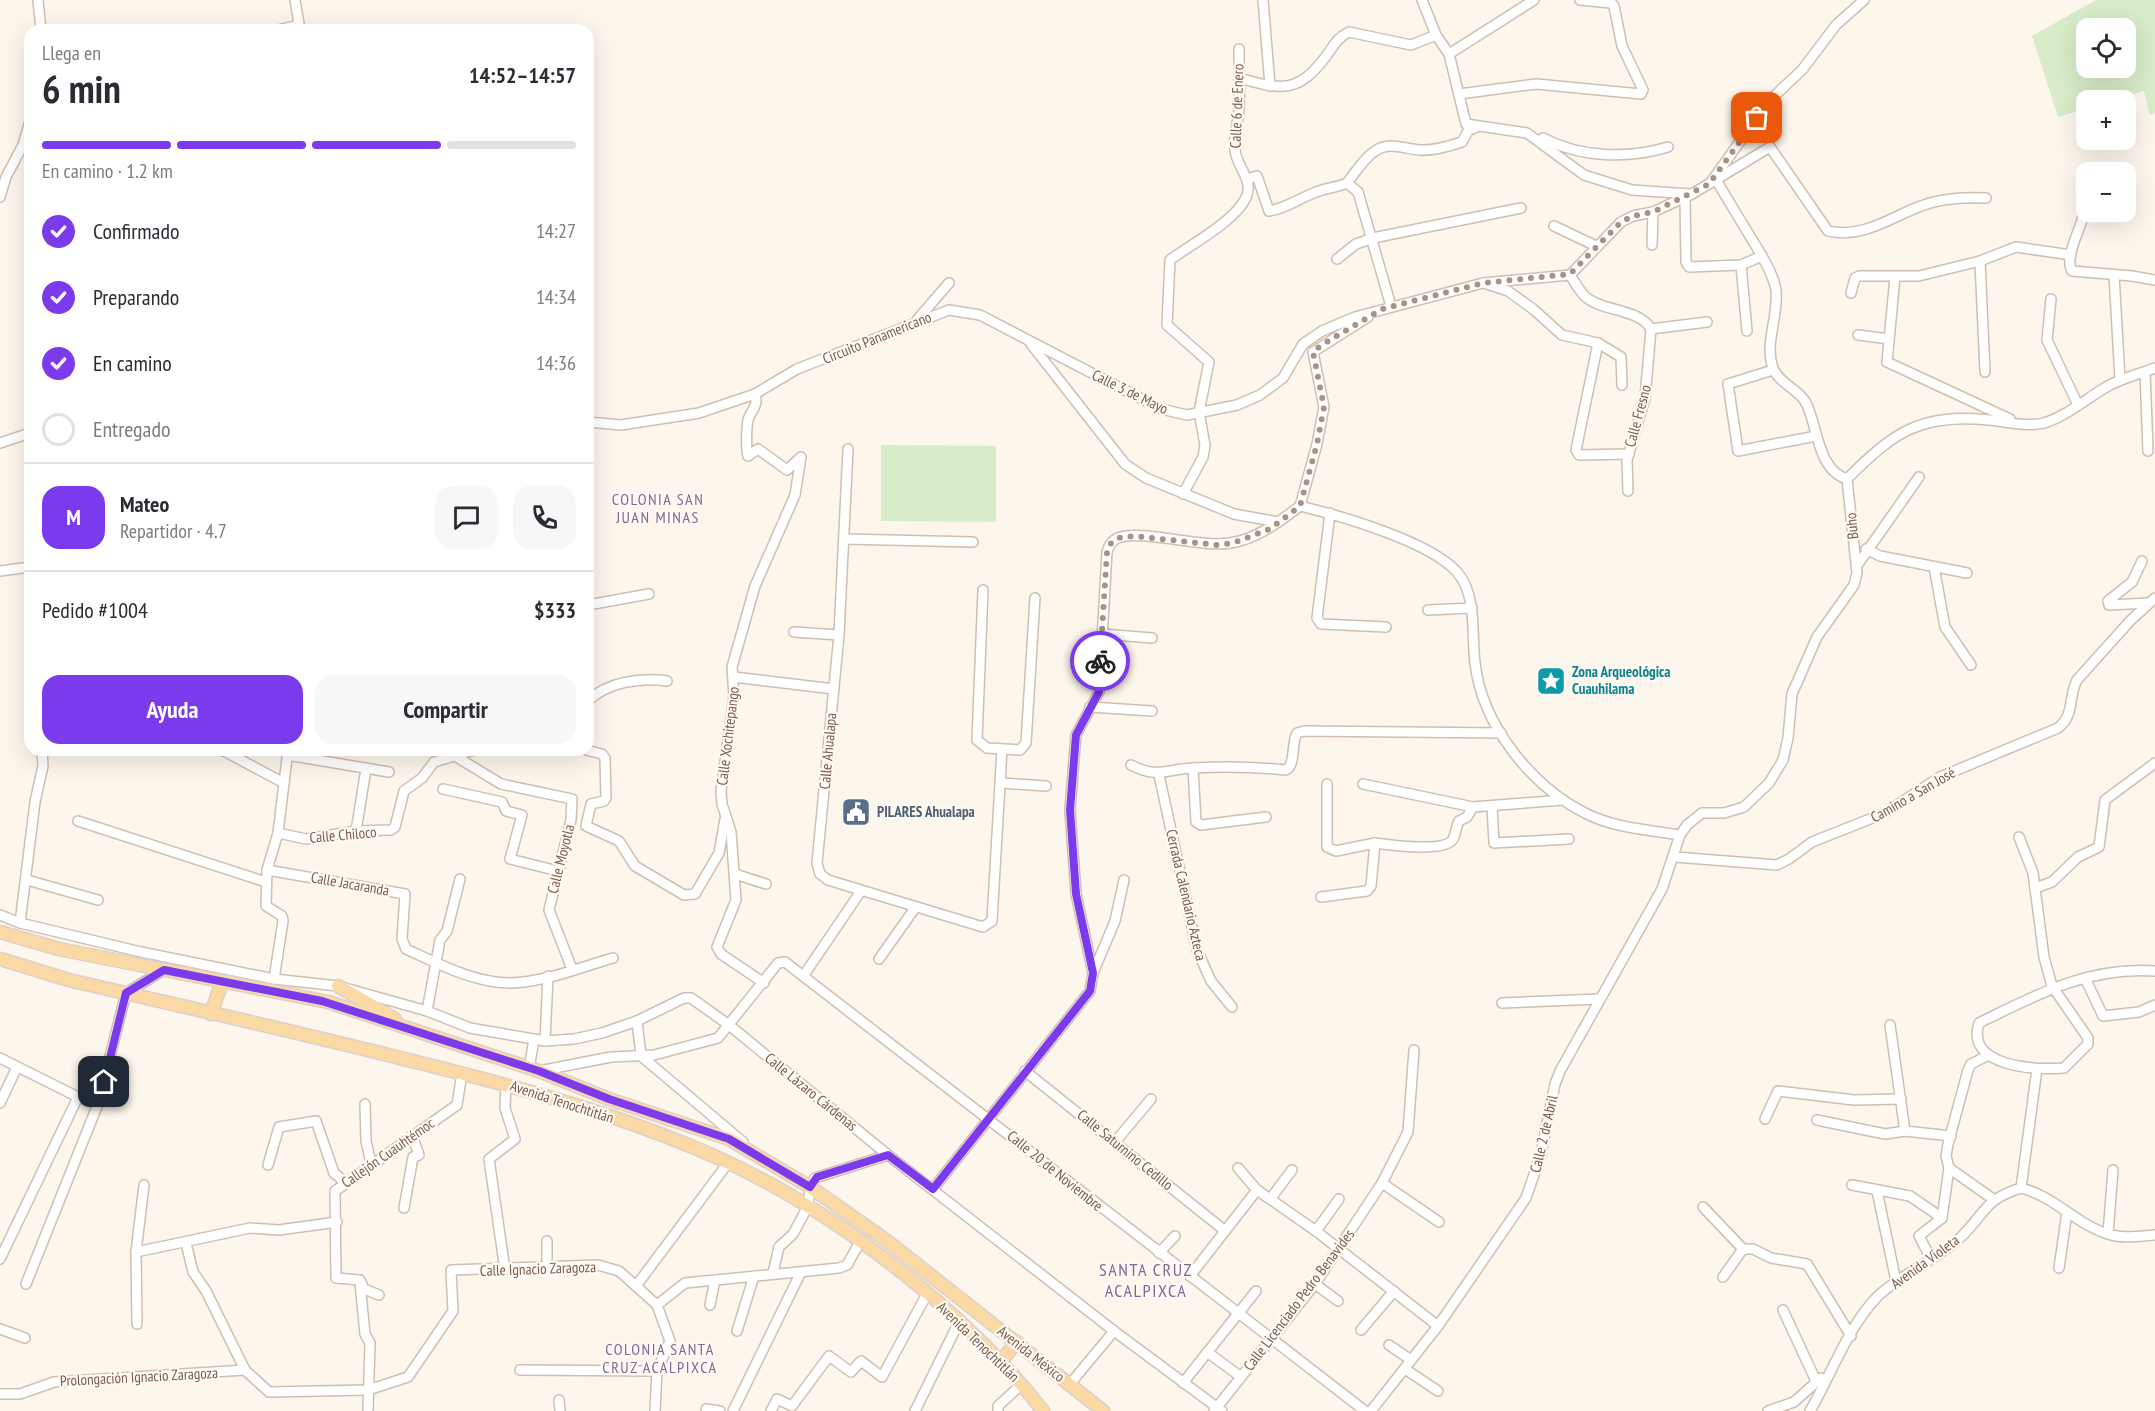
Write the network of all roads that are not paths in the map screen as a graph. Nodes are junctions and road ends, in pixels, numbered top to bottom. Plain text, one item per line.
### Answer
1 (38, 0) edge
2 (295, 0) edge
3 (1263, 0) edge
4 (1422, 0) edge
5 (1534, 0) edge
6 (1580, 0) edge
7 (1864, 0) edge
8 (40, 24) edge
9 (298, 24) edge
10 (1436, 35) junction
11 (1239, 49) dead end
12 (1449, 54) junction
13 (1239, 78) junction
14 (1270, 86) junction
15 (1459, 94) junction
16 (1479, 126) junction
17 (1527, 134) junction
18 (24, 142) edge
19 (1668, 147) dead end
20 (1247, 179) junction
21 (1713, 182) junction
22 (1347, 183) junction
23 (1689, 196) junction
24 (0, 197) edge
25 (1986, 198) dead end
26 (1521, 208) dead end
27 (1653, 212) junction
28 (2081, 222) edge
29 (1554, 226) dead end
30 (1373, 238) junction
31 (1652, 244) dead end
32 (1596, 246) junction
33 (2071, 255) junction
34 (1762, 256) junction
35 (1337, 259) dead end
36 (1980, 261) junction
37 (1741, 265) junction
38 (1570, 274) junction
39 (2114, 275) junction
40 (1895, 277) junction
41 (2155, 280) edge
42 (949, 283) dead end
43 (1483, 283) junction
44 (1851, 293) dead end
45 (2051, 299) dead end
46 (1386, 308) junction
47 (915, 322) junction
48 (1707, 322) dead end
49 (1651, 329) junction
50 (1747, 331) dead end
51 (1858, 335) dead end
52 (1889, 339) junction
53 (1028, 340) junction
54 (1598, 343) junction
55 (2155, 368) edge
56 (1773, 370) junction
57 (1985, 372) dead end
58 (2145, 372) junction
59 (2120, 379) junction
60 (1622, 385) dead end
61 (755, 394) junction
62 (2078, 405) junction
63 (1199, 412) junction
64 (594, 423) edge
65 (2018, 423) junction
66 (24, 435) edge
67 (1816, 436) junction
68 (0, 443) edge
69 (848, 449) dead end
70 (2148, 451) dead end
71 (1629, 454) junction
72 (1919, 477) dead end
73 (1847, 479) junction
74 (1628, 491) dead end
75 (1183, 494) junction
76 (1300, 506) junction
77 (1330, 513) junction
78 (1278, 522) junction
79 (844, 539) junction
80 (973, 542) dead end
81 (1866, 549) junction
82 (2142, 561) dead end
83 (1857, 564) junction
84 (1934, 567) junction
85 (24, 568) edge
86 (0, 571) edge
87 (1967, 573) dead end
88 (983, 590) dead end
89 (649, 594) dead end
90 (1035, 598) dead end
91 (2152, 600) edge
92 (594, 603) edge
93 (1472, 608) junction
94 (1428, 610) dead end
95 (1386, 627) dead end
96 (794, 632) dead end
97 (1102, 634) junction
98 (839, 635) junction
99 (1152, 639) dead end
100 (1971, 665) dead end
101 (734, 677) junction
102 (667, 681) dead end
103 (834, 689) junction
104 (594, 695) edge
105 (1090, 707) junction
106 (1152, 711) dead end
107 (1501, 733) junction
108 (1002, 749) junction
109 (594, 752) edge
110 (42, 756) edge
111 (233, 756) edge
112 (287, 756) edge
113 (302, 756) edge
114 (455, 756) joint
115 (2155, 763) edge
116 (1131, 765) dead end
117 (1193, 768) junction
118 (366, 769) junction
119 (389, 772) dead end
120 (1159, 775) junction
121 (284, 783) junction
122 (1001, 783) junction
123 (1327, 784) dead end
124 (1363, 784) dead end
125 (1046, 786) dead end
126 (443, 789) dead end
127 (1563, 800) junction
128 (1473, 807) junction
129 (1492, 807) junction
130 (725, 817) junction
131 (1266, 817) dead end
132 (571, 820) junction
133 (78, 821) dead end
134 (586, 826) junction
135 (356, 831) junction
136 (278, 833) junction
137 (1680, 835) junction
138 (2019, 837) dead end
139 (1569, 839) dead end
140 (1375, 843) junction
141 (1675, 857) junction
142 (267, 870) junction
143 (558, 870) junction
144 (735, 874) junction
145 (460, 879) dead end
146 (27, 880) junction
147 (1124, 880) dead end
148 (266, 882) junction
149 (766, 884) dead end
150 (2035, 888) junction
151 (861, 891) junction
152 (1321, 897) dead end
153 (98, 900) dead end
154 (915, 908) junction
155 (0, 915) edge
156 (20, 923) junction
157 (0, 932) edge
158 (613, 958) dead end
159 (0, 959) edge
160 (879, 959) dead end
161 (435, 962) junction
162 (572, 969) junction
163 (164, 970) junction
164 (2155, 971) edge
165 (1093, 973) junction
166 (804, 975) junction
167 (548, 976) junction
168 (2085, 978) junction
169 (274, 979) junction
170 (222, 982) junction
171 (764, 983) junction
172 (339, 986) junction
173 (2052, 986) junction
174 (126, 993) junction
175 (1599, 999) junction
176 (1502, 1003) dead end
177 (2155, 1005) edge
178 (1232, 1007) dead end
179 (427, 1011) junction
180 (211, 1014) junction
181 (637, 1021) junction
182 (729, 1025) junction
183 (1890, 1025) dead end
184 (417, 1032) junction
185 (534, 1039) junction
186 (545, 1041) junction
187 (1413, 1050) dead end
188 (641, 1056) junction
189 (1987, 1056) junction
190 (0, 1058) edge
191 (17, 1067) junction
192 (2037, 1069) junction
193 (534, 1070) junction
194 (1024, 1071) junction
195 (462, 1073) junction
196 (506, 1084) junction
197 (78, 1097) junction
198 (1151, 1099) dead end
199 (1901, 1099) junction
200 (0, 1103) edge
201 (98, 1104) junction
202 (365, 1104) dead end
203 (989, 1118) junction
204 (1765, 1119) dead end
205 (1817, 1120) dead end
206 (1905, 1131) junction
207 (412, 1135) junction
208 (1951, 1136) junction
209 (1114, 1142) junction
210 (888, 1155) junction
211 (764, 1159) junction
212 (728, 1163) junction
213 (371, 1164) junction
214 (268, 1165) dead end
215 (1238, 1168) dead end
216 (1949, 1168) junction
217 (1292, 1170) dead end
218 (2113, 1170) dead end
219 (758, 1178) junction
220 (345, 1182) junction
221 (1382, 1183) junction
222 (144, 1185) dead end
223 (1852, 1185) dead end
224 (810, 1187) junction
225 (2020, 1188) junction
226 (933, 1189) junction
227 (1257, 1190) junction
228 (1877, 1191) junction
229 (1271, 1198) junction
230 (1339, 1199) dead end
231 (1993, 1199) junction
232 (807, 1206) junction
233 (1703, 1207) dead end
234 (404, 1208) dead end
235 (2067, 1212) junction
236 (1942, 1218) junction
237 (337, 1222) junction
238 (1439, 1222) dead end
239 (1224, 1230) junction
240 (1316, 1231) junction
241 (2108, 1234) junction
242 (2155, 1235) edge
243 (1174, 1236) dead end
244 (547, 1241) dead end
245 (860, 1242) junction
246 (186, 1243) junction
247 (1743, 1249) junction
248 (1340, 1250) junction
249 (136, 1252) junction
250 (1159, 1253) junction
251 (1930, 1257) junction
252 (0, 1259) edge
253 (547, 1268) junction
254 (2059, 1268) dead end
255 (506, 1270) junction
256 (801, 1272) junction
257 (774, 1273) junction
258 (754, 1276) junction
259 (1190, 1276) junction
260 (1723, 1277) dead end
261 (360, 1280) junction
262 (715, 1280) junction
263 (1896, 1281) junction
264 (26, 1284) dead end
265 (1315, 1284) junction
266 (636, 1286) junction
267 (1256, 1291) dead end
268 (1394, 1291) junction
269 (927, 1294) junction
270 (379, 1295) dead end
271 (1338, 1301) dead end
272 (657, 1305) junction
273 (710, 1305) dead end
274 (1783, 1310) dead end
275 (1240, 1313) junction
276 (959, 1322) junction
277 (992, 1323) junction
278 (137, 1324) dead end
279 (1438, 1326) junction
280 (0, 1329) edge
281 (1361, 1330) dead end
282 (736, 1331) dead end
283 (1114, 1331) junction
284 (1851, 1336) junction
285 (26, 1338) dead end
286 (1273, 1338) junction
287 (979, 1339) junction
288 (1017, 1342) junction
289 (1389, 1345) dead end
290 (1208, 1352) junction
291 (1411, 1360) junction
292 (1001, 1361) junction
293 (1405, 1369) junction
294 (245, 1370) junction
295 (519, 1370) dead end
296 (657, 1371) junction
297 (1828, 1373) junction
298 (1241, 1377) junction
299 (1816, 1381) junction
300 (1183, 1383) junction
301 (1022, 1384) junction
302 (1070, 1384) junction
303 (368, 1390) junction
304 (1438, 1391) dead end
305 (0, 1394) edge
306 (559, 1400) dead end
307 (1795, 1407) edge
308 (706, 1409) dead end
309 (1218, 1410) edge
310 (368, 1411) edge
311 (560, 1411) edge
312 (656, 1411) edge
313 (720, 1411) edge
314 (733, 1411) edge
315 (771, 1411) edge
316 (915, 1411) edge
317 (998, 1411) edge
318 (1043, 1411) edge
319 (1103, 1411) edge
320 (1365, 1411) edge
321 (1371, 1411) edge
322 (1768, 1411) edge
323 (1810, 1411) edge

1 - 8 street
2 - 9 street
3 - 14 street
4 - 10 street
5 - 12 street
6 - 15 street
7 - 21 street
10 - 12 street
10 - 14 street
11 - 13 street, Calle 6 de Enero
12 - 15 street
13 - 14 street
13 - 20 street, Calle 6 de Enero
15 - 16 street
16 - 17 street
16 - 22 street
17 - 19 street
17 - 23 street
18 - 24 street
20 - 22 street
20 - 63 street
21 - 23 street
21 - 25 street
21 - 34 street
22 - 30 street
23 - 27 street
23 - 37 street
26 - 30 street
27 - 31 street
27 - 32 street
28 - 33 street
29 - 32 street
30 - 35 street
30 - 46 street
32 - 38 street
33 - 36 street
33 - 39 street
34 - 37 street
34 - 56 street
36 - 40 street
36 - 57 street
37 - 50 street
38 - 43 street, Calle 3 de Mayo
38 - 49 street
39 - 41 street
39 - 59 street
40 - 44 street
40 - 52 street
42 - 47 street
43 - 46 street, Calle 3 de Mayo
43 - 54 street
45 - 62 street
46 - 63 street, Calle 3 de Mayo
46 - 76 street
47 - 53 street, Circuito Panamericano
47 - 61 street, Circuito Panamericano
48 - 49 street
49 - 71 street, Calle Fresno
51 - 52 street
52 - 65 street
53 - 63 street, Calle 3 de Mayo
53 - 75 street, Circuito Panamericano
54 - 60 street
54 - 71 street, Calle Fresno
55 - 58 street
56 - 67 street
56 - 67 street
58 - 59 street
58 - 70 street
59 - 62 street
61 - 64 street, Circuito Panamericano
61 - 101 street, Calle Xochitepango
62 - 65 street
63 - 75 street
65 - 73 street
66 - 68 street
67 - 73 street
69 - 79 street, Calle Ahualapa
71 - 74 street
72 - 81 street
73 - 83 street, Buho
75 - 78 street, Circuito Panamericano
76 - 77 street
76 - 78 street
77 - 93 street
77 - 95 street
78 - 97 street
79 - 80 street
79 - 98 street, Calle Ahualapa
81 - 83 street
81 - 84 street
82 - 91 street
83 - 137 street, Buho
84 - 87 street
84 - 100 street
85 - 86 street
88 - 108 street
89 - 92 street
90 - 108 street
91 - 141 street, Camino a San José
93 - 94 street
93 - 107 street
96 - 98 street
97 - 99 street
97 - 105 street
98 - 103 street, Calle Ahualapa
101 - 103 street
101 - 130 street, Calle Xochitepango
102 - 104 street
103 - 151 street, Calle Ahualapa
105 - 106 street
105 - 165 street
107 - 117 street
107 - 127 street
108 - 122 street
109 - 134 street
110 - 146 street
111 - 121 street
112 - 121 street
113 - 118 street
114 - 132 street, Calle Moyotla
114 - 135 street, Calle Chiloco
115 - 150 street
116 - 120 street
117 - 120 street
117 - 131 street
118 - 119 street
118 - 135 street
120 - 178 street, Cerrada Calendario Azteca
121 - 136 street
122 - 125 street
122 - 154 street, Calle Ahualapa
123 - 140 street
124 - 128 street
126 - 143 street
127 - 129 street
127 - 137 street
128 - 129 street
128 - 140 street
129 - 139 street
130 - 134 street
130 - 144 street, Calle Xochitepango
132 - 134 street
132 - 143 street, Calle Moyotla
133 - 148 street
135 - 136 street, Calle Chiloco
136 - 142 street
137 - 141 street, Calle 2 de Abril
138 - 150 street
140 - 152 street
141 - 175 street, Calle 2 de Abril
142 - 148 street
142 - 161 street, Calle Jacaranda
143 - 162 street, Calle Moyotla
144 - 149 street
144 - 171 street, Calle Xochitepango
145 - 161 street
146 - 153 street
146 - 156 street
147 - 165 street
148 - 169 street
150 - 173 street
151 - 154 street, Calle Ahualapa
151 - 166 street
154 - 160 street
155 - 156 street, Calle Lázaro Cárdenas
156 - 169 street, Calle Lázaro Cárdenas
157 - 163 main road
158 - 162 street
159 - 174 main road, Avenida Tenochtitlán
161 - 167 street
161 - 179 street
162 - 167 street
163 - 170 main road
163 - 174 street
164 - 168 street
165 - 194 street
166 - 171 street, Calle 20 de Noviembre
166 - 203 street, Calle 20 de Noviembre
167 - 186 street
168 - 173 street
168 - 177 street
169 - 172 street, Calle Lázaro Cárdenas
170 - 180 main road
170 - 184 main road
171 - 182 street, Calle 20 de Noviembre
172 - 179 street, Calle Lázaro Cárdenas
172 - 184 main road
173 - 189 street
173 - 192 street
174 - 180 main road, Avenida Tenochtitlán
174 - 201 street
175 - 176 street
175 - 279 street, Calle 2 de Abril
179 - 185 street, Calle Lázaro Cárdenas
180 - 195 main road, Avenida Tenochtitlán
181 - 182 street, Calle Lázaro Cárdenas
181 - 186 street, Calle Lázaro Cárdenas
181 - 188 street
182 - 188 street
182 - 210 street, Calle Lázaro Cárdenas
183 - 199 street
184 - 193 main road, Avenida México
185 - 186 street, Calle Lázaro Cárdenas
185 - 193 street
187 - 221 street, Calle Licenciado Pedro Benavides
188 - 193 street
188 - 211 street
189 - 192 street
189 - 208 street
190 - 191 street
191 - 197 street
191 - 200 street
192 - 225 street
193 - 211 main road, Avenida México
194 - 203 street
194 - 209 street, Calle Saturnino Cedillo
195 - 196 main road, Avenida Tenochtitlán
195 - 207 street, Callejón Cuauhtémoc
196 - 212 main road, Avenida Tenochtitlán
196 - 255 street
197 - 201 street
197 - 252 street
198 - 209 street
199 - 204 street
199 - 206 street
201 - 264 street
202 - 213 street
203 - 226 street
203 - 250 street, Calle 20 de Noviembre
205 - 206 street
206 - 208 street
207 - 213 street, Callejón Cuauhtémoc
207 - 234 street
208 - 216 street
209 - 239 street, Calle Saturnino Cedillo
210 - 224 street
210 - 226 street, Calle Lázaro Cárdenas
211 - 219 main road
211 - 224 main road, Avenida México
212 - 219 main road, Avenida Tenochtitlán
212 - 266 street
213 - 220 street, Callejón Cuauhtémoc
214 - 220 street
215 - 227 street
216 - 231 street
216 - 236 street
217 - 229 street
218 - 241 street
219 - 232 main road, Avenida Tenochtitlán
220 - 237 street, Callejón Cuauhtémoc
221 - 238 street
221 - 248 street, Calle Licenciado Pedro Benavides
222 - 249 street
223 - 228 street
224 - 232 street
224 - 277 main road, Avenida México
225 - 231 street, Avenida Violeta
225 - 235 street
226 - 283 street, Calle Lázaro Cárdenas
227 - 229 street
227 - 239 street
228 - 236 street
228 - 263 street
229 - 240 street
230 - 240 street
231 - 251 street, Avenida Violeta
232 - 245 main road, Avenida Tenochtitlán
232 - 257 street
233 - 247 street
235 - 241 street
235 - 254 street
236 - 251 street
237 - 246 street
237 - 261 street, Callejón Cuauhtémoc
239 - 259 street
240 - 248 street
241 - 242 street
243 - 250 street
244 - 253 street
245 - 256 street
245 - 269 main road, Avenida Tenochtitlán
246 - 249 street
246 - 294 street, Calle Ignacio Zaragoza
247 - 260 street
247 - 284 street
248 - 265 street, Calle Licenciado Pedro Benavides
248 - 268 street
249 - 278 street
250 - 259 street, Calle 20 de Noviembre
251 - 263 street, Avenida Violeta
253 - 255 street, Calle Ignacio Zaragoza
253 - 266 street, Calle Ignacio Zaragoza
255 - 303 street, Calle Ignacio Zaragoza
256 - 257 street
256 - 314 street
257 - 258 street
258 - 262 street
258 - 282 street
259 - 275 street, Calle 20 de Noviembre
261 - 270 street
261 - 303 street
262 - 272 street
262 - 273 street
263 - 284 street, Avenida Violeta
265 - 271 street
265 - 286 street, Calle Licenciado Pedro Benavides
266 - 272 street, Calle Ignacio Zaragoza
267 - 275 street
268 - 279 street
268 - 281 street
269 - 276 main road, Avenida Tenochtitlán
269 - 315 street
272 - 296 street
274 - 299 street
275 - 286 street, Calle 20 de Noviembre
275 - 290 street
276 - 287 main road, Avenida Tenochtitlán
276 - 316 street
277 - 287 main road
277 - 288 main road, Avenida México
279 - 291 street, Calle 2 de Abril
280 - 285 street
283 - 300 street, Calle Lázaro Cárdenas
283 - 302 street
284 - 297 street, Avenida Violeta
286 - 298 street, Calle Licenciado Pedro Benavides
286 - 320 street, Calle 20 de Noviembre
287 - 292 main road, Avenida Tenochtitlán
288 - 292 main road
288 - 302 main road, Avenida México
289 - 291 street
290 - 298 street
290 - 300 street
291 - 293 street, Calle 2 de Abril
292 - 301 main road, Avenida Tenochtitlán
293 - 304 street
293 - 321 street, Calle 2 de Abril
294 - 303 street, Calle Ignacio Zaragoza
294 - 305 street, Prolongación Ignacio Zaragoza
295 - 296 street
296 - 312 street
297 - 299 street
297 - 323 street, Avenida Violeta
298 - 309 street, Calle Licenciado Pedro Benavides
299 - 307 street
300 - 309 street, Calle Lázaro Cárdenas
301 - 317 street
301 - 318 main road, Avenida Tenochtitlán
302 - 319 main road, Avenida México
303 - 310 street
306 - 311 street
307 - 322 street
308 - 313 street

